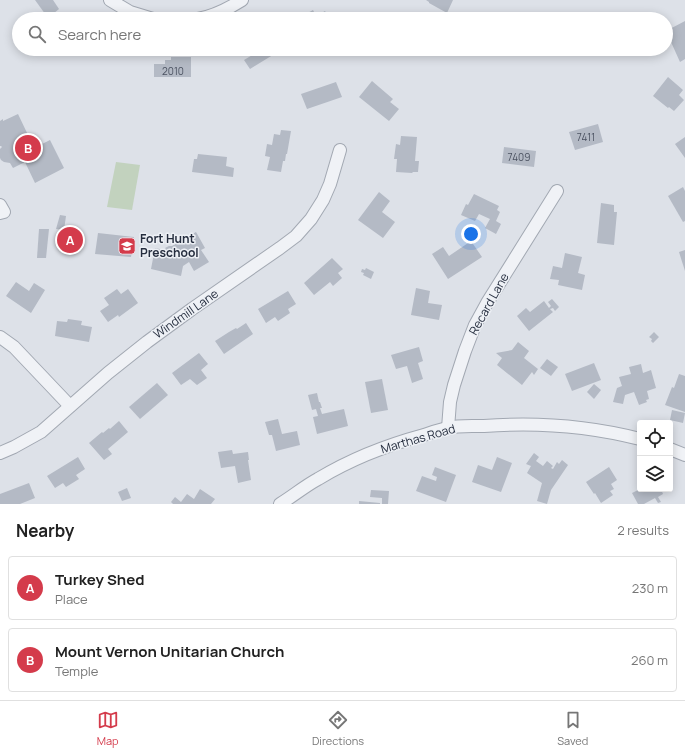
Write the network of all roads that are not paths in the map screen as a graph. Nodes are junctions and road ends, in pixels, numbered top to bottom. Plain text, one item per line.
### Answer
1 (110, 0) edge
2 (242, 0) edge
3 (130, 12) edge
4 (221, 12) edge
5 (340, 150) dead end
6 (556, 191) dead end
7 (0, 205) edge
8 (0, 213) edge
9 (0, 337) edge
10 (70, 406) junction
11 (448, 428) junction
12 (637, 438) edge
13 (673, 450) edge
14 (0, 453) edge
15 (685, 455) edge
16 (280, 504) edge

1 - 3 street
2 - 4 street
5 - 10 street, Windmill Lane
6 - 11 street, Recard Lane
7 - 8 street
9 - 10 street
10 - 14 street, Windmill Lane
11 - 12 street, Marthas Road
11 - 16 street, Marthas Road
13 - 15 street

